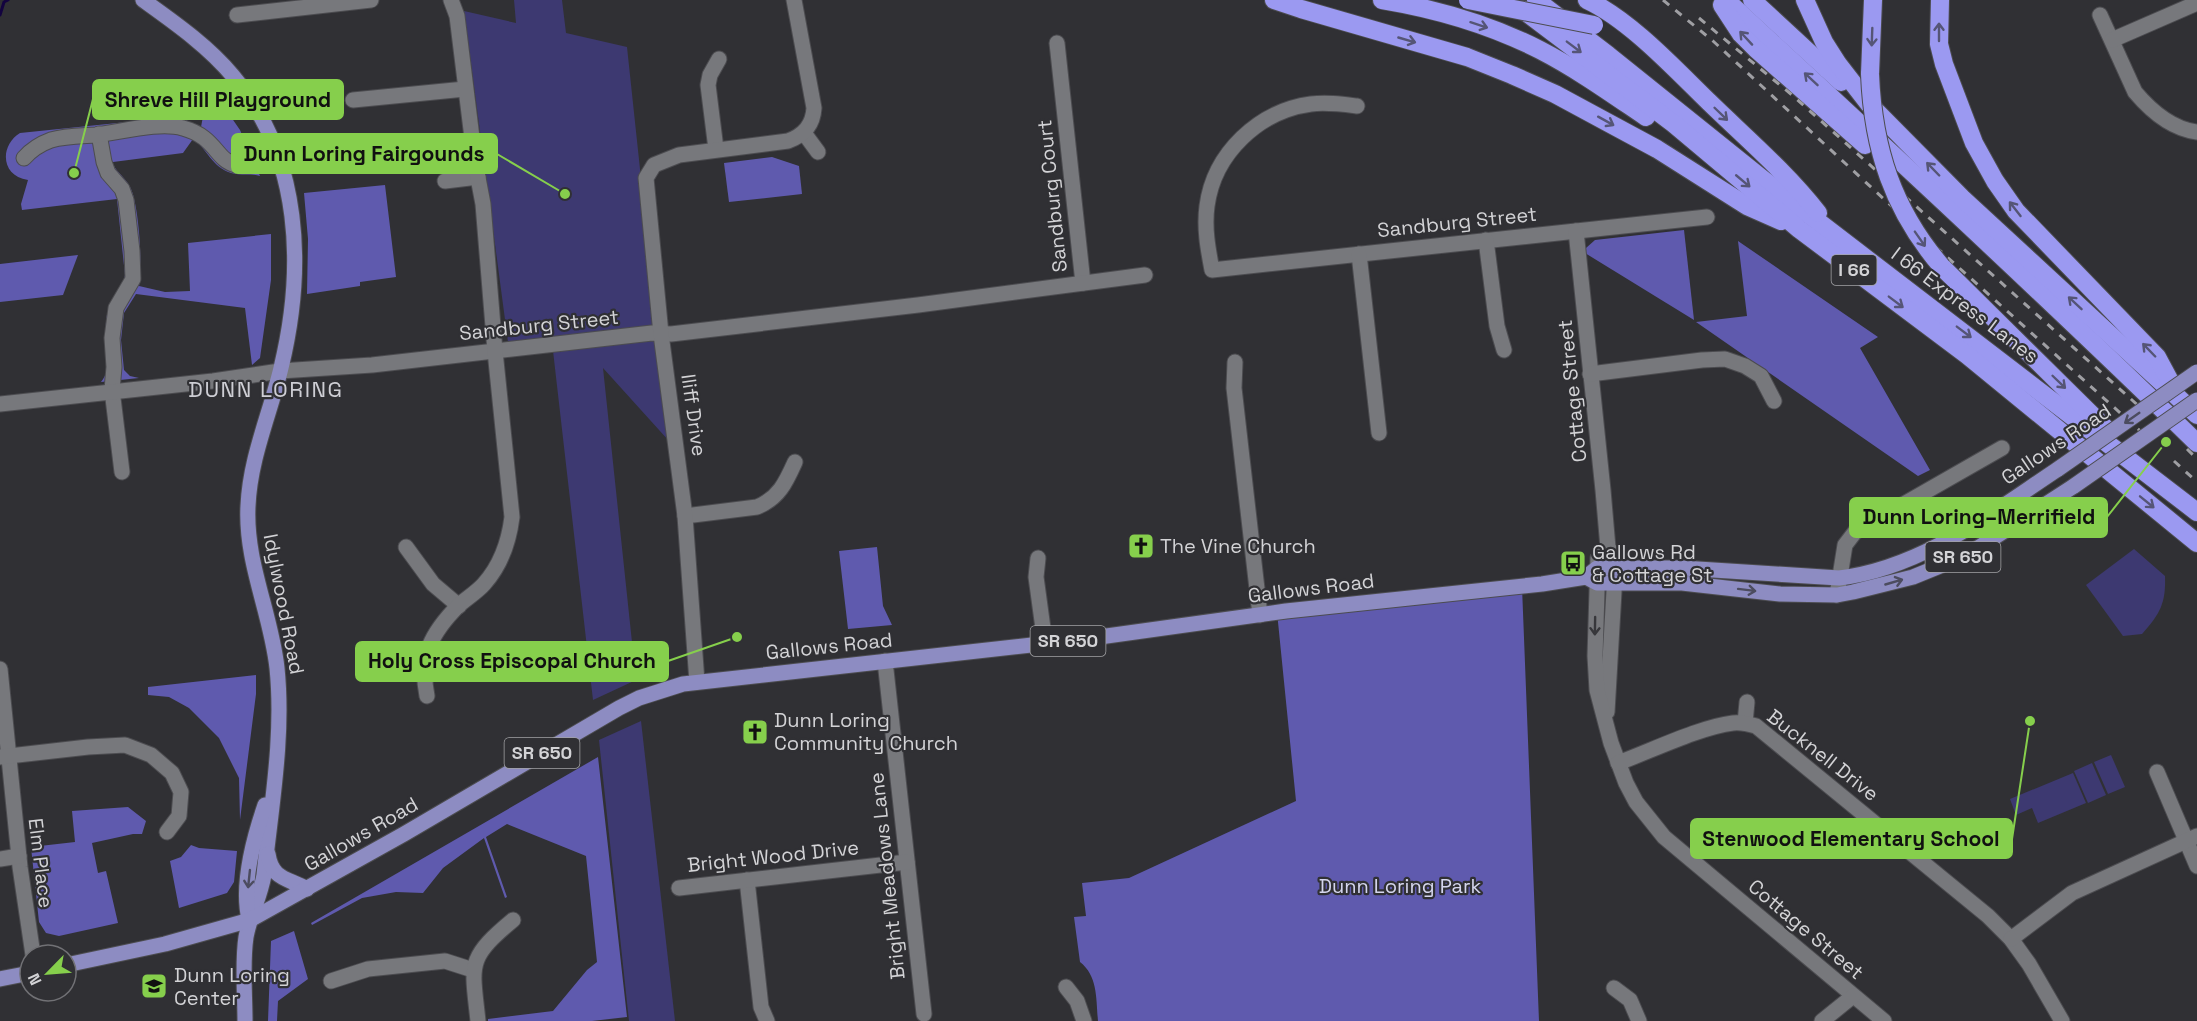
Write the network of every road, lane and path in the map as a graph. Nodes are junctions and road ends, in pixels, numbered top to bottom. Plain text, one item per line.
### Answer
1 (143, 0) edge
2 (371, 0) edge
3 (451, 0) edge
4 (794, 0) edge
5 (1274, 0) edge
6 (1382, 0) edge
7 (1468, 0) edge
8 (1510, 0) edge
9 (1536, 0) edge
10 (1587, 0) edge
11 (1720, 0) edge
12 (1726, 0) edge
13 (1752, 0) edge
14 (1805, 0) edge
15 (1873, 0) edge
16 (1940, 0) edge
17 (2197, 3) edge
18 (237, 15) dead end
19 (2100, 15) dead end
20 (2112, 40) junction
21 (1056, 43) dead end
22 (719, 59) dead end
23 (1679, 73) junction
24 (465, 89) junction
25 (353, 100) dead end
26 (1357, 106) dead end
27 (2197, 132) edge
28 (804, 133) junction
29 (99, 134) junction
30 (1900, 135) junction
31 (1703, 147) junction
32 (716, 149) junction
33 (818, 152) dead end
34 (24, 158) dead end
35 (279, 158) junction
36 (478, 177) junction
37 (445, 181) dead end
38 (1707, 217) dead end
39 (1799, 229) junction
40 (1576, 231) junction
41 (1834, 233) junction
42 (1486, 240) junction
43 (1359, 254) junction
44 (1145, 275) dead end
45 (1083, 283) junction
46 (2084, 333) junction
47 (661, 334) junction
48 (1504, 350) dead end
49 (495, 351) junction
50 (1235, 362) dead end
51 (280, 371) junction
52 (2197, 372) edge
53 (1590, 374) junction
54 (112, 390) junction
55 (2188, 400) edge
56 (1774, 401) dead end
57 (0, 404) edge
58 (2197, 415) edge
59 (1379, 433) dead end
60 (2197, 443) edge
61 (2002, 448) dead end
62 (795, 462) dead end
63 (122, 472) dead end
64 (2161, 483) junction
65 (2197, 512) edge
66 (685, 516) junction
67 (2197, 543) edge
68 (406, 548) dead end
69 (1608, 548) junction
70 (1038, 558) dead end
71 (1615, 575) junction
72 (1593, 576) junction
73 (1839, 578) junction
74 (1837, 595) junction
75 (459, 606) junction
76 (1260, 615) junction
77 (1045, 643) junction
78 (885, 661) junction
79 (0, 669) edge
80 (698, 682) junction
81 (428, 696) dead end
82 (1747, 702) dead end
83 (1606, 723) junction
84 (1745, 723) junction
85 (4, 757) edge
86 (1618, 763) junction
87 (2157, 772) dead end
88 (275, 773) junction
89 (167, 832) dead end
90 (2192, 839) edge
91 (267, 849) junction
92 (19, 856) junction
93 (0, 859) edge
94 (907, 862) junction
95 (2197, 866) edge
96 (747, 880) junction
97 (679, 888) dead end
98 (307, 889) junction
99 (250, 920) junction
100 (513, 920) dead end
101 (2011, 939) junction
102 (31, 943) edge
103 (78, 962) edge
104 (473, 970) junction
105 (18, 975) edge
106 (0, 979) edge
107 (331, 981) dead end
108 (1066, 987) dead end
109 (1614, 988) dead end
110 (1854, 996) junction
111 (924, 1014) dead end
112 (244, 1021) edge
113 (478, 1021) edge
114 (767, 1021) edge
115 (1084, 1021) edge
116 (1639, 1021) edge
117 (1821, 1021) edge
118 (1884, 1021) edge
119 (2062, 1021) edge

1 - 35 main road, Idylwood Road
2 - 18 street
3 - 24 street
4 - 28 street
5 -> 39 highway
6 -> 31 highway
7 - 23 highway, bridge
8 -> 31 highway, I 66
9 - 41 highway, I 66 Express Lanes
10 - 23 highway
46 -> 11 highway
46 -> 12 highway
13 - 30 highway
14 - 30 highway
15 -> 64 highway, bridge
55 -> 16 highway
17 - 20 street
19 - 20 street
20 - 27 street
21 - 45 street, Sandburg Court
22 - 32 street
23 -> 41 highway
24 - 25 street
24 - 36 street
26 - 43 street, Sandburg Street
28 - 32 street
28 - 33 street
29 - 34 street
29 - 35 street
29 - 54 street
55 -> 30 highway
31 -> 39 highway, I 66
32 - 47 street, Iliff Drive
35 - 51 main road, Idylwood Road
36 - 37 street
36 - 49 street
38 - 40 street, Sandburg Street
39 -> 67 highway, I 66
40 - 42 street, Sandburg Street
40 - 53 street, Cottage Street
41 -> 64 highway, I 66 Express Lanes
42 - 43 street, Sandburg Street
42 - 48 street
43 - 59 street
44 - 45 street, Sandburg Court
45 - 47 street, Sandburg Street
46 - 60 highway
47 - 49 street, Sandburg Street
47 - 66 street, Iliff Drive
49 - 51 street, Sandburg Street
49 - 75 street
50 - 76 street
51 - 54 street, Sandburg Street
51 - 88 main road, Idylwood Road
52 -> 73 main road, Gallows Road / SR 650, bridge
53 - 56 street
53 - 69 street, Cottage Street
54 - 57 street, Sandburg Street
54 - 63 street
55 - 58 highway
74 -> 55 main road, Gallows Road / SR 650, bridge
61 - 73 street
62 - 66 street
64 - 65 highway, I 66 Express Lanes
66 - 80 street, Iliff Drive
68 - 75 street
69 - 71 street, Cottage Street
69 - 72 street, Cottage Street
70 - 77 street
71 - 72 main road, Gallows Road / SR 650
71 - 73 main road, Gallows Road / SR 650
71 -> 74 main road, Gallows Road / SR 650
71 - 83 street, Cottage Street
72 - 76 main road, Gallows Road / SR 650
72 -> 83 street, Cottage Street
73 - 74 street
75 - 81 street
76 - 77 main road, Gallows Road / SR 650
77 - 78 main road, Gallows Road / SR 650
78 - 80 main road, Gallows Road / SR 650
78 - 94 street, Bright Meadows Lane
79 - 85 street, Elm Place
80 - 98 main road, Gallows Road / SR 650
82 - 84 street
83 - 86 street, Cottage Street
84 - 86 street, Bucknell Drive
84 - 101 street, Bucknell Drive
85 - 89 street
85 - 92 street, Elm Place
86 - 110 street, Cottage Street
87 - 90 street
88 - 91 main road, Idylwood Road
88 -> 99 main road, Idylwood Road
90 - 95 street
90 - 101 street
91 - 98 main road
91 - 99 main road, Idylwood Road
92 - 93 street
92 - 102 street, Elm Place
94 - 96 street, Bright Wood Drive
94 - 111 street, Bright Meadows Lane
96 - 97 street, Bright Wood Drive
96 - 114 street
98 - 99 main road, Gallows Road / SR 650
99 - 103 main road, Gallows Road / SR 650
99 - 112 main road, Idylwood Road
100 - 104 street
101 - 119 street, Bucknell Drive
104 - 107 street
104 - 113 street
105 - 106 main road
108 - 115 street
109 - 116 street
110 - 117 street
110 - 118 street, Cottage Street

